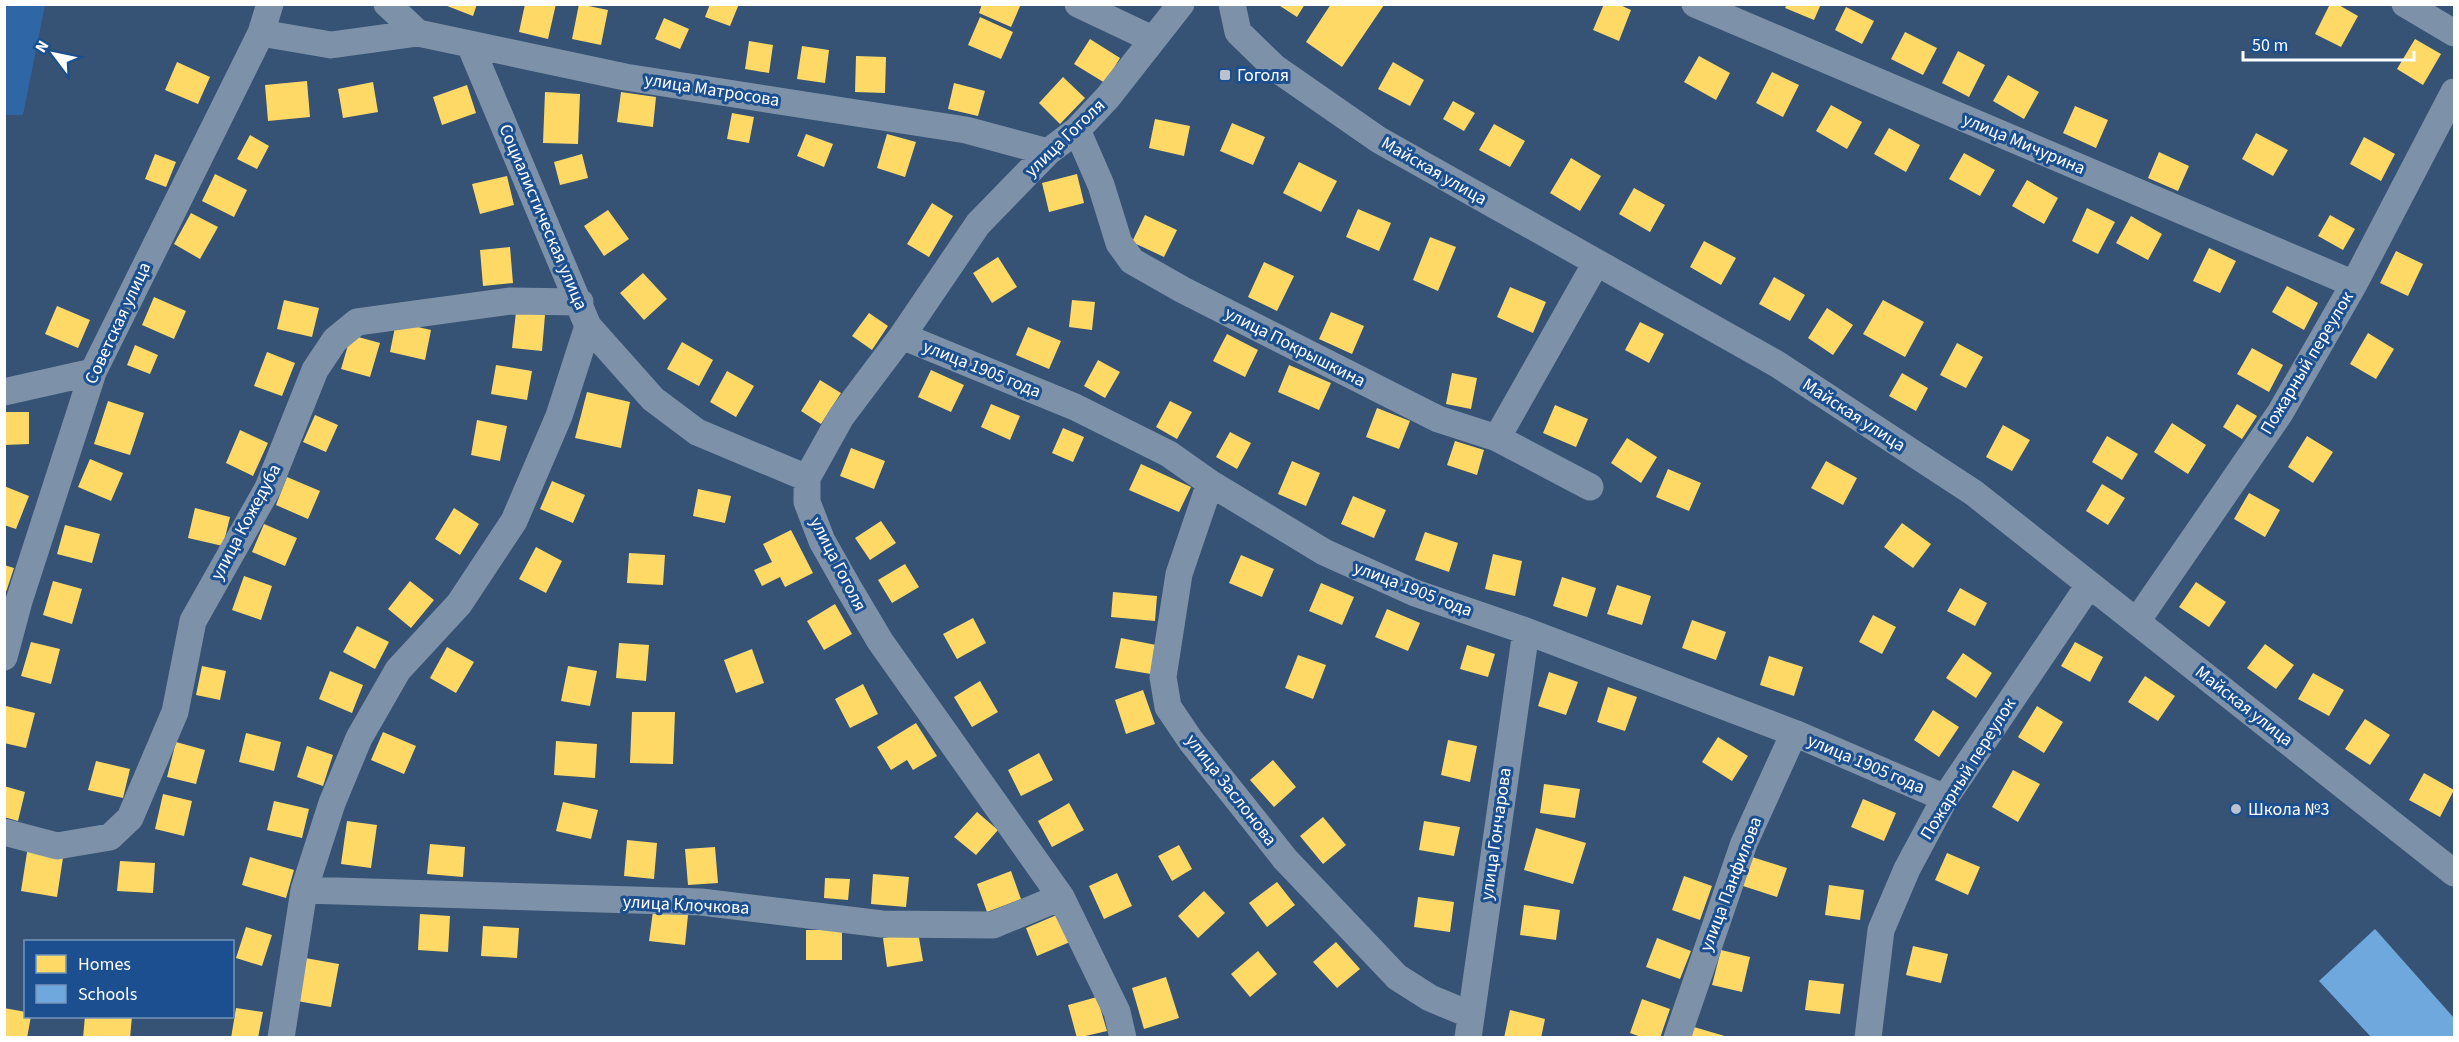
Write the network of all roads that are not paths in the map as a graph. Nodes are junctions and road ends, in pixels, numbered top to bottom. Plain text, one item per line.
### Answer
1 (270, 4) edge
2 (387, 4) edge
3 (1078, 4) edge
4 (1180, 4) edge
5 (1232, 4) edge
6 (1695, 4) edge
7 (2405, 4) edge
8 (261, 33) junction
9 (418, 33) junction
10 (2454, 33) edge
11 (1152, 39) junction
12 (470, 45) junction
13 (2454, 92) edge
14 (1077, 130) junction
15 (1048, 152) junction
16 (1596, 263) junction
17 (2354, 284) junction
18 (584, 314) junction
19 (902, 336) junction
20 (93, 372) junction
21 (4, 392) edge
22 (1497, 438) junction
23 (807, 478) junction
24 (1209, 483) junction
25 (1590, 488) dead end
26 (2089, 585) junction
27 (2137, 621) junction
28 (1526, 631) junction
29 (4, 657) edge
30 (1794, 733) junction
31 (1945, 798) junction
32 (4, 832) edge
33 (2454, 873) edge
34 (304, 890) junction
35 (1061, 897) junction
36 (1469, 1026) edge
37 (281, 1038) edge
38 (1123, 1038) edge
39 (1677, 1038) edge
40 (1868, 1038) edge

1 - 8 street, Советская улица
2 - 9 street
3 - 11 street
4 - 11 street, улица Гоголя
5 - 16 street, Майская улица
6 - 17 street, улица Мичурина
7 - 10 street
8 - 9 street
8 - 20 street, Советская улица
9 - 12 street, улица Матросова
11 - 14 street, улица Гоголя
12 - 15 street, улица Матросова
12 - 18 street, Социалистическая улица
13 - 17 street, Пожарный переулок
14 - 15 street, улица Гоголя
14 - 22 street, улица Покрышкина
15 - 19 street, улица Гоголя
16 - 22 street
16 - 26 street, Майская улица
17 - 27 street, Пожарный переулок
18 - 23 street
18 - 32 street, улица Кожедуба
18 - 34 street, Социалистическая улица
19 - 23 street, улица Гоголя
19 - 24 street, улица 1905 года
20 - 21 street
20 - 29 street, Советская улица
22 - 25 street, улица Покрышкина
23 - 35 street, улица Гоголя
24 - 28 street, улица 1905 года
24 - 36 street, улица Заслонова
26 - 27 street, Майская улица
26 - 31 street, Пожарный переулок
27 - 33 street, Майская улица
28 - 30 street, улица 1905 года
28 - 36 street, улица Гончарова
30 - 31 street, улица 1905 года
30 - 39 street, улица Панфилова
31 - 40 street, Пожарный переулок
34 - 35 street, улица Клочкова
34 - 37 street, Социалистическая улица
35 - 38 street, улица Гоголя

